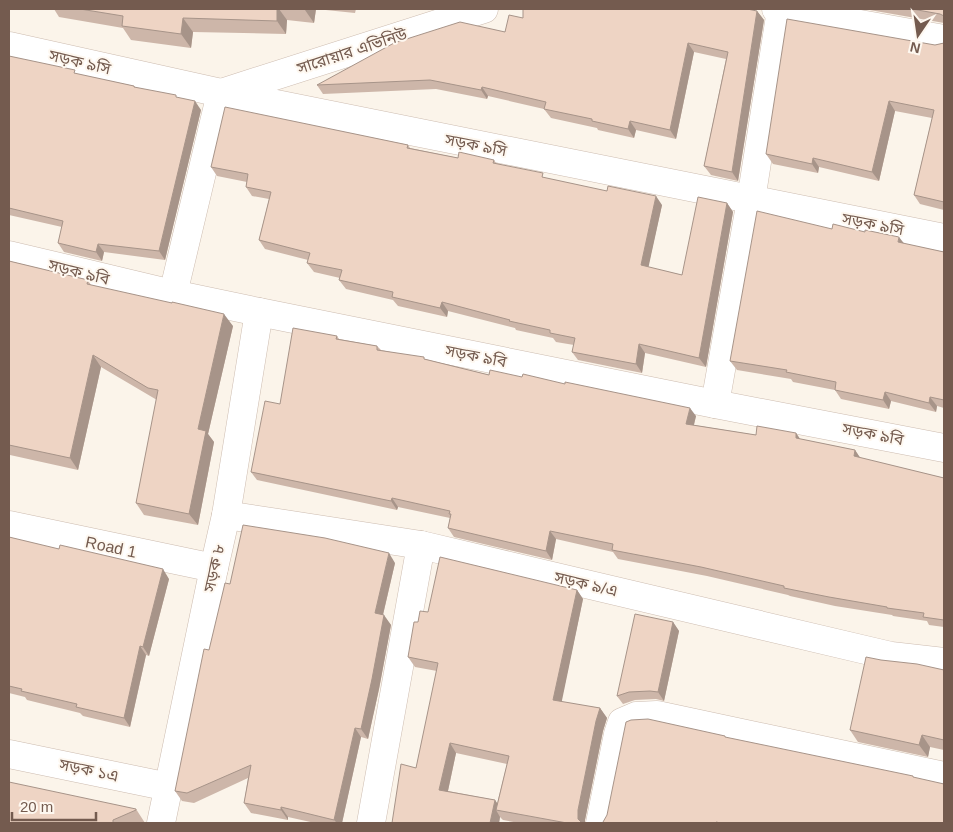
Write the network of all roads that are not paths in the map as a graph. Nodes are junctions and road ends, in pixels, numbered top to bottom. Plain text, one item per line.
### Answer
1 (484, 9) edge
2 (788, 10) edge
3 (944, 39) edge
4 (9, 46) edge
5 (220, 93) junction
6 (751, 200) junction
7 (944, 238) edge
8 (9, 255) edge
9 (173, 294) junction
10 (259, 312) junction
11 (715, 404) junction
12 (944, 448) edge
13 (226, 515) junction
14 (9, 525) edge
15 (421, 545) junction
16 (214, 568) junction
17 (944, 662) edge
18 (9, 754) edge
19 (944, 776) edge
20 (169, 787) junction
21 (165, 822) edge
22 (371, 823) edge
23 (600, 823) edge

1 - 5 street, সারোয়ার এভিনিউ
2 - 3 street
2 - 6 street
4 - 5 street, সড়ক ৯সি
5 - 6 street, সড়ক ৯সি
5 - 9 street
6 - 7 street, সড়ক ৯সি
6 - 11 street
8 - 9 street, সড়ক ৯বি
9 - 10 street, সড়ক ৯বি
10 - 11 street, সড়ক ৯বি
10 - 13 street, সড়ক ৮
11 - 12 street, সড়ক ৯বি
13 - 15 street, সড়ক ৯/এ
13 - 16 street, সড়ক ৮
14 - 16 street, Road 1
15 - 17 street, সড়ক ৯/এ
15 - 22 street
16 - 20 street, সড়ক ৮
18 - 20 street, সড়ক ১এ
19 - 23 street
20 - 21 street, সড়ক ৮

